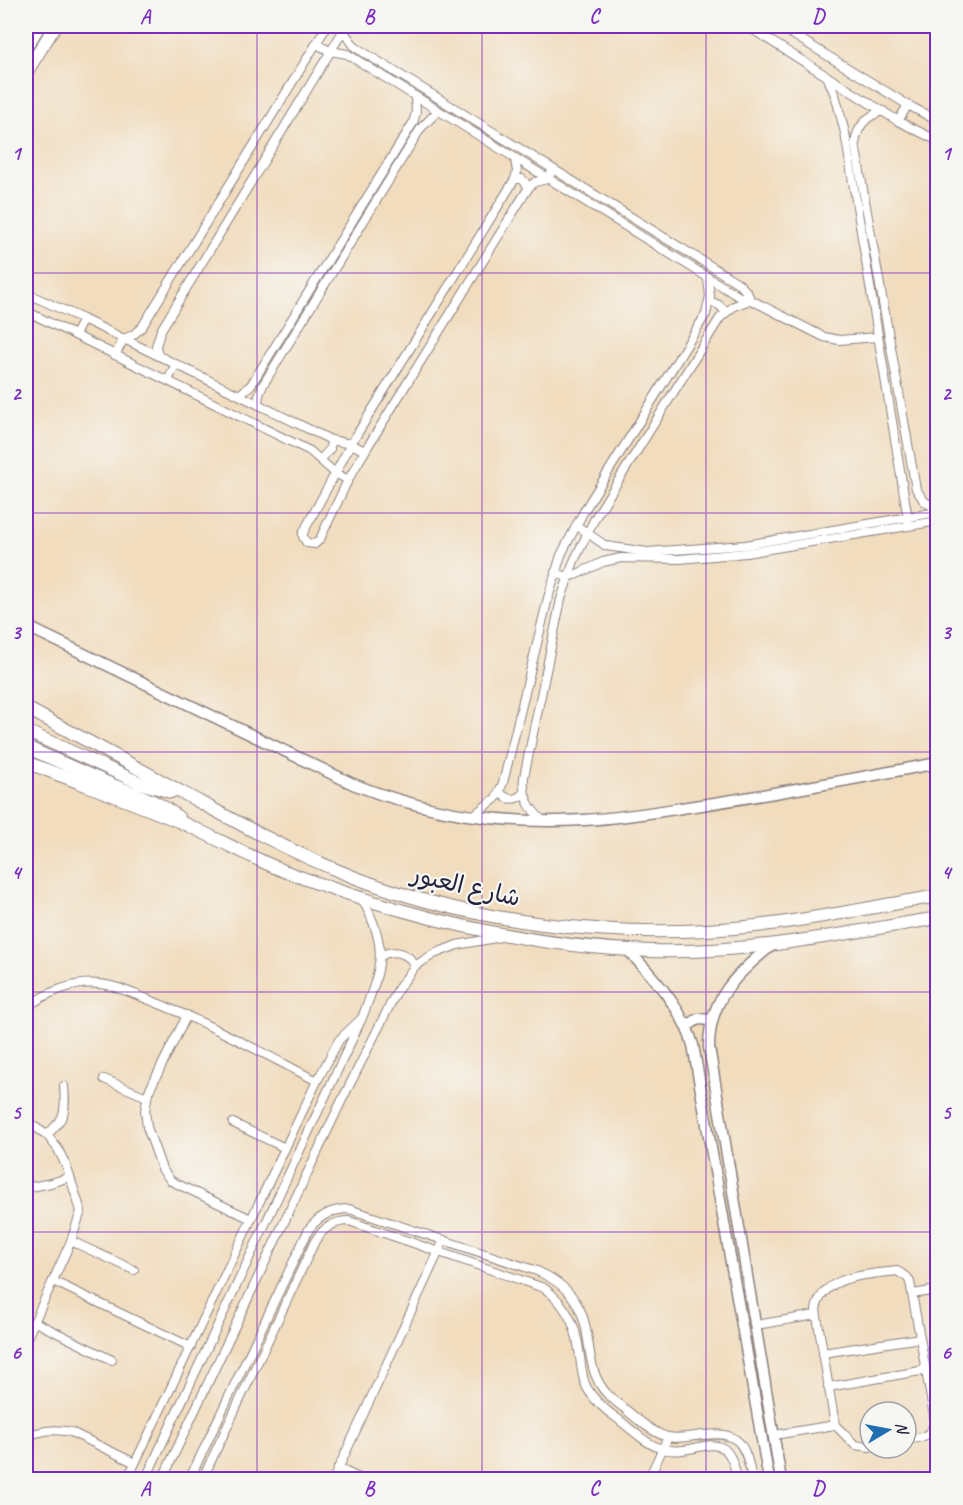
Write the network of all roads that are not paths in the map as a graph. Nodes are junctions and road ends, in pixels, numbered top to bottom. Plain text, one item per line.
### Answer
1 (39, 26) edge
2 (55, 26) edge
3 (327, 26) edge
4 (747, 26) edge
5 (778, 26) edge
6 (343, 27) edge
7 (760, 29) edge
8 (316, 44) junction
9 (26, 47) edge
10 (355, 47) junction
11 (330, 51) junction
12 (347, 54) junction
13 (26, 73) edge
14 (827, 76) junction
15 (416, 97) junction
16 (282, 100) junction
17 (908, 105) junction
18 (297, 108) junction
19 (438, 111) junction
20 (883, 111) junction
21 (415, 116) junction
22 (898, 121) junction
23 (938, 121) edge
24 (426, 122) junction
25 (259, 137) junction
26 (938, 141) edge
27 (273, 146) junction
28 (515, 159) junction
29 (853, 159) junction
30 (553, 170) junction
31 (515, 179) junction
32 (547, 179) junction
33 (529, 187) junction
34 (320, 272) junction
35 (329, 277) junction
36 (708, 279) junction
37 (880, 286) junction
38 (869, 287) junction
39 (26, 293) edge
40 (751, 300) junction
41 (709, 301) junction
42 (47, 303) junction
43 (26, 312) edge
44 (726, 312) junction
45 (39, 318) junction
46 (83, 319) junction
47 (145, 322) junction
48 (161, 330) junction
49 (75, 335) junction
50 (877, 337) junction
51 (124, 339) junction
52 (115, 355) junction
53 (158, 356) junction
54 (176, 364) junction
55 (168, 380) junction
56 (666, 380) junction
57 (251, 385) junction
58 (677, 387) junction
59 (260, 390) junction
60 (239, 395) junction
61 (258, 404) junction
62 (639, 423) junction
63 (650, 430) junction
64 (331, 440) junction
65 (351, 444) junction
66 (365, 452) junction
67 (321, 459) junction
68 (610, 469) junction
69 (335, 473) junction
70 (621, 476) junction
71 (348, 480) junction
72 (938, 511) edge
73 (908, 521) junction
74 (938, 521) edge
75 (576, 525) junction
76 (588, 533) junction
77 (793, 542) junction
78 (613, 548) junction
79 (610, 560) junction
80 (555, 572) junction
81 (569, 576) junction
82 (26, 626) edge
83 (26, 708) edge
84 (26, 731) edge
85 (26, 747) edge
86 (26, 762) edge
87 (938, 764) edge
88 (500, 792) junction
89 (524, 792) junction
90 (184, 794) junction
91 (474, 815) junction
92 (543, 821) junction
93 (185, 824) junction
94 (267, 839) junction
95 (257, 859) junction
96 (938, 896) edge
97 (362, 898) junction
98 (938, 918) edge
99 (505, 936) junction
100 (772, 945) junction
101 (627, 949) junction
102 (380, 956) junction
103 (416, 966) junction
104 (26, 1008) edge
105 (187, 1015) junction
106 (362, 1018) junction
107 (712, 1020) junction
108 (687, 1026) junction
109 (104, 1079) dead end
110 (317, 1081) junction
111 (64, 1086) dead end
112 (147, 1097) junction
113 (26, 1121) edge
114 (233, 1123) dead end
115 (47, 1136) junction
116 (285, 1148) junction
117 (70, 1177) junction
118 (26, 1188) edge
119 (251, 1219) junction
120 (444, 1240) junction
121 (71, 1241) junction
122 (439, 1251) junction
123 (291, 1268) junction
124 (134, 1270) dead end
125 (300, 1272) junction
126 (52, 1281) junction
127 (938, 1290) edge
128 (912, 1294) junction
129 (816, 1315) junction
130 (35, 1322) junction
131 (756, 1325) junction
132 (920, 1338) junction
133 (26, 1340) edge
134 (191, 1347) junction
135 (823, 1353) junction
136 (112, 1360) dead end
137 (926, 1370) junction
138 (828, 1387) junction
139 (935, 1411) edge
140 (835, 1425) junction
141 (774, 1435) junction
142 (26, 1436) edge
143 (668, 1437) junction
144 (918, 1438) edge
145 (858, 1447) edge
146 (662, 1449) junction
147 (135, 1463) junction
148 (339, 1468) junction
149 (191, 1476) edge
150 (127, 1479) edge
151 (145, 1479) edge
152 (162, 1479) edge
153 (202, 1479) edge
154 (333, 1479) edge
155 (363, 1479) edge
156 (648, 1479) edge
157 (737, 1479) edge
158 (752, 1479) edge
159 (769, 1479) edge
160 (781, 1479) edge

1 - 9 main road
2 - 13 main road
3 - 8 street
4 - 7 street
5 - 17 street
6 - 10 street
6 - 11 street
7 - 14 street
8 - 11 street
8 - 16 street
10 - 12 street
10 - 30 street
11 - 12 street
11 - 18 street
12 - 15 street
14 - 20 street
14 - 29 street
15 - 19 street
15 - 21 street
16 - 18 street
16 - 25 street
17 - 22 street
17 - 23 street
18 - 27 street
19 - 24 street
19 - 28 street
20 - 22 street
20 - 29 street
21 - 24 street
21 - 34 street
22 - 26 street
24 - 35 street
25 - 27 street
25 - 47 street
27 - 48 street
28 - 31 street
28 - 32 street
29 - 37 street
29 - 38 street
30 - 32 street
30 - 40 street
31 - 33 street
31 - 65 street
32 - 33 street
32 - 36 street
33 - 66 street
34 - 35 street
34 - 57 street
35 - 59 street
36 - 40 street
36 - 41 street
37 - 38 street
37 - 72 street
38 - 50 street
39 - 42 street
40 - 44 street
40 - 50 street
41 - 44 street
41 - 56 street
42 - 45 street
42 - 46 street
43 - 45 street
44 - 58 street
45 - 49 street
46 - 49 street
46 - 51 street
47 - 48 street
47 - 51 street
48 - 53 street
49 - 52 street
50 - 73 street
51 - 52 street
51 - 53 street
52 - 55 street
53 - 54 street
54 - 55 street
54 - 60 street
55 - 67 street
56 - 58 street
56 - 62 street
57 - 59 street
57 - 60 street
58 - 63 street
59 - 61 street
60 - 61 street
61 - 64 street
62 - 63 street
62 - 68 street
63 - 70 street
64 - 65 street
64 - 67 street
65 - 66 street
65 - 69 street
66 - 71 street
67 - 69 street
68 - 70 street
68 - 75 street
69 - 71 street
69 - 71 street
70 - 76 street
72 - 73 street
73 - 74 street
73 - 77 street
75 - 76 street
75 - 80 street
76 - 78 street
76 - 81 street
77 - 78 street
77 - 79 street
78 - 79 street
79 - 81 street
80 - 81 street
80 - 88 street
81 - 89 street
82 - 91 street
83 - 90 main road, شارع العبور
84 - 90 main road
85 - 93 main road
86 - 93 main road, شارع العبور
87 - 92 street
88 - 89 street
88 - 91 street
89 - 92 street
90 - 94 main road, شارع العبور
91 - 92 street
93 - 95 main road, شارع العبور
94 - 95 main road
94 - 96 main road, شارع العبور
95 - 97 main road, شارع العبور
97 - 99 main road, شارع العبور
97 - 102 street
98 - 100 main road, شارع العبور
99 - 101 main road, شارع العبور
99 - 103 street
100 - 101 main road, شارع العبور
100 - 107 street
101 - 108 street
102 - 103 street
102 - 106 street
103 - 152 street
104 - 105 street
105 - 110 street
105 - 112 street
106 - 110 street
106 - 151 street
107 - 108 street
107 - 131 street
108 - 159 street
109 - 112 street
110 - 116 street
111 - 115 street
112 - 119 street
113 - 115 street
114 - 116 street
115 - 117 street
116 - 119 street
117 - 118 street
117 - 121 street
119 - 134 street
120 - 122 street
120 - 123 street
120 - 143 street
121 - 124 street
121 - 126 street
122 - 125 street
122 - 146 street
122 - 148 street
123 - 125 street
123 - 149 street
125 - 153 street
126 - 130 street
126 - 134 street
127 - 128 street
128 - 129 street
128 - 132 street
129 - 131 street
129 - 135 street
130 - 133 street
130 - 136 street
131 - 141 street
132 - 135 street
132 - 137 street
134 - 147 street
135 - 138 street
137 - 138 street
137 - 139 street
138 - 140 street
139 - 144 street
140 - 141 street
140 - 145 street
141 - 160 street
142 - 147 street
143 - 146 street
143 - 158 street
146 - 156 street
146 - 157 street
147 - 150 street
148 - 154 street
148 - 155 street
149 - 153 street

